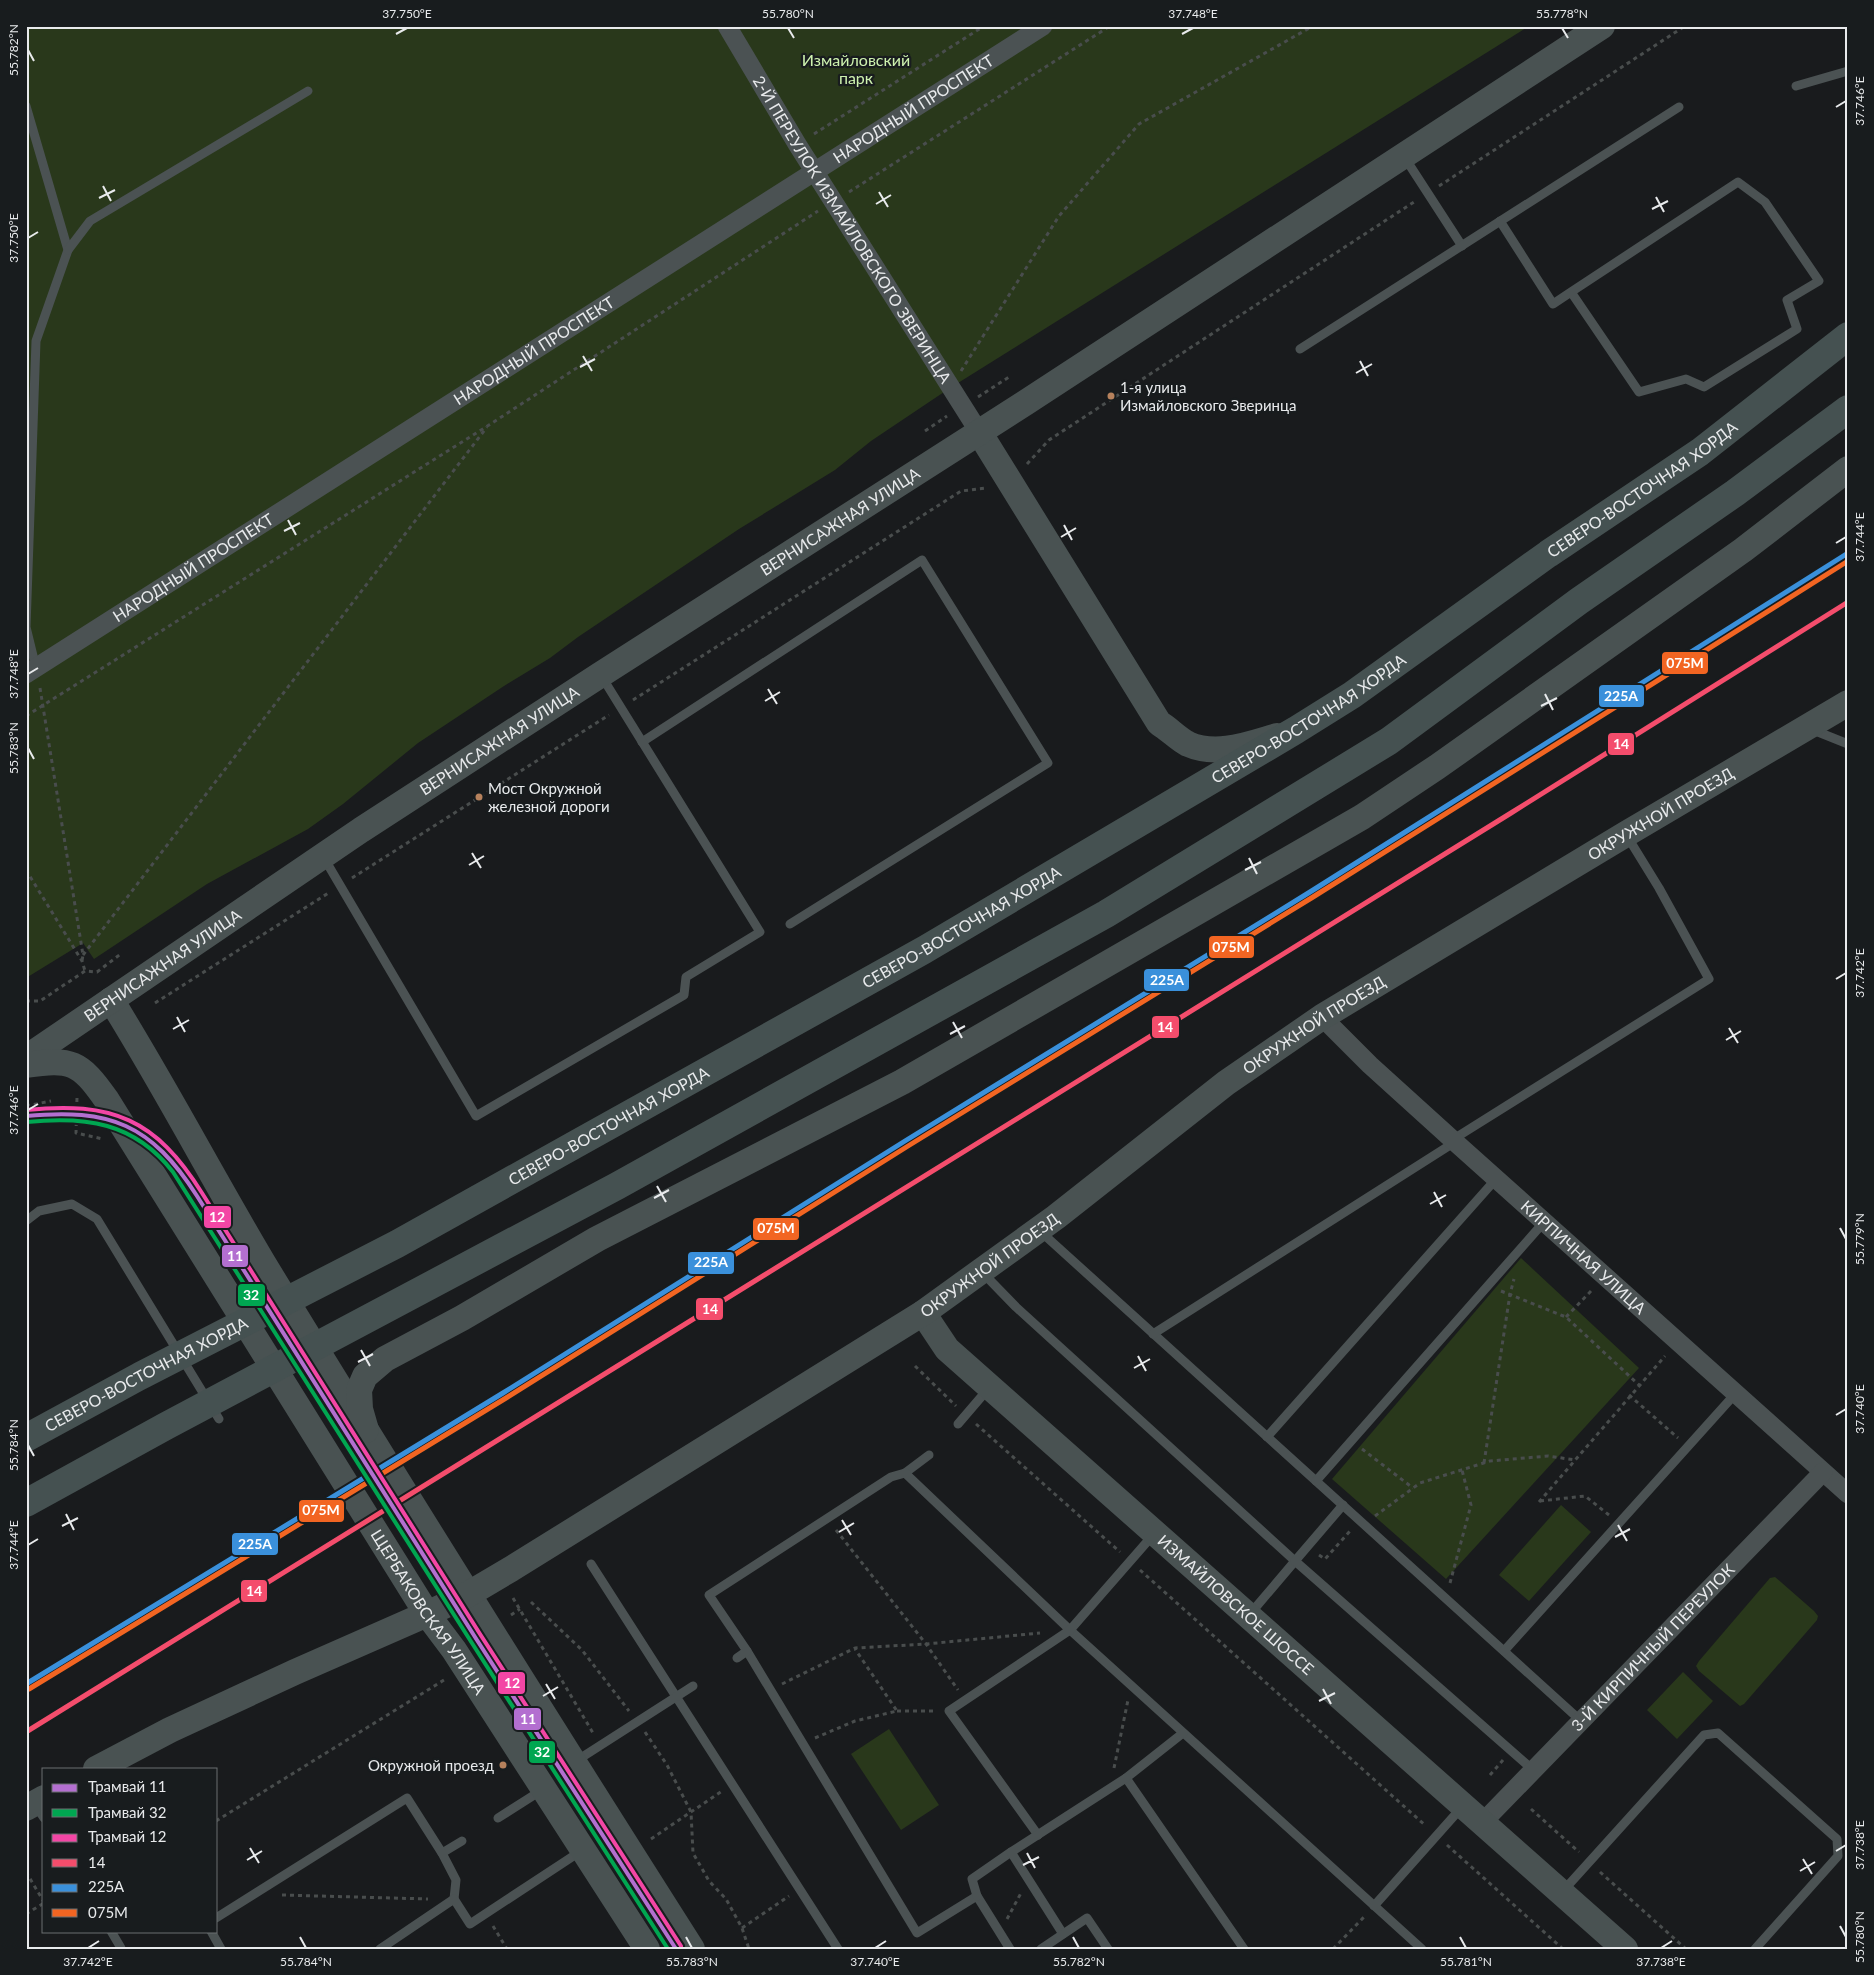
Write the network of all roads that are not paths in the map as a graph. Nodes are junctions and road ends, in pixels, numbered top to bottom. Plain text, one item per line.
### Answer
1 (727, 26) edge
2 (1043, 26) edge
3 (1602, 26) edge
4 (1848, 71) edge
5 (1796, 86) dead end
6 (308, 91) dead end
7 (26, 106) edge
8 (1679, 107) dead end
9 (1404, 155) junction
10 (814, 172) junction
11 (1500, 221) junction
12 (1462, 246) junction
13 (68, 250) junction
14 (1571, 292) junction
15 (1848, 336) edge
16 (1300, 349) dead end
17 (1848, 409) edge
18 (979, 432) junction
19 (1848, 469) edge
20 (31, 671) edge
21 (600, 674) junction
22 (1848, 703) edge
23 (1808, 728) junction
24 (1296, 730) junction
25 (642, 742) junction
26 (1848, 744) edge
27 (1626, 834) junction
28 (323, 856) junction
29 (790, 924) dead end
30 (111, 1000) junction
31 (1322, 1017) junction
32 (26, 1058) edge
33 (26, 1065) edge
34 (1453, 1141) junction
35 (1496, 1179) junction
36 (26, 1221) edge
37 (1544, 1222) junction
38 (1039, 1230) junction
39 (982, 1272) junction
40 (923, 1313) junction
41 (1154, 1334) junction
42 (990, 1387) junction
43 (1737, 1393) junction
44 (219, 1419) dead end
45 (958, 1424) dead end
46 (366, 1430) junction
47 (1267, 1436) junction
48 (26, 1438) edge
49 (929, 1455) dead end
50 (1823, 1472) junction
51 (905, 1473) junction
52 (1316, 1481) junction
53 (1848, 1494) edge
54 (26, 1503) edge
55 (1343, 1505) junction
56 (1155, 1533) junction
57 (1296, 1561) junction
58 (591, 1564) dead end
59 (468, 1595) junction
60 (427, 1614) junction
61 (1248, 1616) junction
62 (1070, 1630) junction
63 (747, 1651) junction
64 (1504, 1651) junction
65 (737, 1658) dead end
66 (693, 1686) dead end
67 (676, 1697) junction
68 (1580, 1720) junction
69 (1183, 1733) junction
70 (573, 1763) junction
71 (98, 1768) edge
72 (1532, 1769) junction
73 (1126, 1778) junction
74 (544, 1789) junction
75 (1462, 1806) junction
76 (498, 1818) dead end
77 (1482, 1823) junction
78 (1038, 1836) junction
79 (462, 1841) dead end
80 (583, 1850) junction
81 (1011, 1852) junction
82 (442, 1854) junction
83 (1562, 1893) junction
84 (977, 1896) junction
85 (454, 1899) junction
86 (1374, 1906) junction
87 (218, 1917) edge
88 (112, 1932) edge
89 (212, 1932) edge
90 (1062, 1934) junction
91 (121, 1948) edge
92 (221, 1949) edge
93 (380, 1949) edge
94 (647, 1949) edge
95 (692, 1949) edge
96 (838, 1949) edge
97 (1010, 1949) edge
98 (1040, 1949) edge
99 (1108, 1949) edge
100 (1244, 1949) edge
101 (1422, 1949) edge
102 (1625, 1949) edge
103 (1755, 1949) edge

1 - 10 street, 2-Й ПЕРЕУЛОК ИЗМАЙЛОВСКОГО ЗВЕРИНЦА
2 - 10 street, НАРОДНЫЙ ПРОСПЕКТ
3 - 9 main road
4 - 5 lane
6 - 13 lane
7 - 13 lane
8 - 11 lane
9 - 12 lane
9 - 18 main road
10 - 18 street, 2-Й ПЕРЕУЛОК ИЗМАЙЛОВСКОГО ЗВЕРИНЦА
10 - 20 street, НАРОДНЫЙ ПРОСПЕКТ
11 - 12 lane
11 - 14 lane
12 - 16 lane
13 - 20 lane
14 - 14 lane
15 - 24 main road, СЕВЕРО-ВОСТОЧНАЯ ХОРДА
17 - 54 main road
18 - 21 main road, ВЕРНИСАЖНАЯ УЛИЦА
18 - 24 main road
19 - 46 main road
21 - 25 lane
21 - 28 main road, ВЕРНИСАЖНАЯ УЛИЦА
22 - 23 main road, ОКРУЖНОЙ ПРОЕЗД
23 - 26 lane
23 - 27 main road, ОКРУЖНОЙ ПРОЕЗД
24 - 48 main road, СЕВЕРО-ВОСТОЧНАЯ ХОРДА
25 - 28 lane
25 - 29 lane
27 - 31 main road, ОКРУЖНОЙ ПРОЕЗД
27 - 34 lane
28 - 30 main road, ВЕРНИСАЖНАЯ УЛИЦА
30 - 32 main road, ВЕРНИСАЖНАЯ УЛИЦА
30 - 46 main road
31 - 34 street, КИРПИЧНАЯ УЛИЦА
31 - 38 main road, ОКРУЖНОЙ ПРОЕЗД
33 - 60 main road, ЩЕРБАКОВСКАЯ УЛИЦА
34 - 35 street, КИРПИЧНАЯ УЛИЦА
34 - 41 lane
35 - 37 street, КИРПИЧНАЯ УЛИЦА
35 - 47 lane
36 - 44 lane
37 - 43 street, КИРПИЧНАЯ УЛИЦА
37 - 52 lane
38 - 39 main road, ОКРУЖНОЙ ПРОЕЗД
38 - 41 lane
39 - 40 main road, ОКРУЖНОЙ ПРОЕЗД
39 - 57 lane
40 - 42 main road, ИЗМАЙЛОВСКОЕ ШОССЕ
40 - 59 main road, ОКРУЖНОЙ ПРОЕЗД
41 - 47 lane
42 - 45 lane
42 - 56 main road, ИЗМАЙЛОВСКОЕ ШОССЕ
43 - 50 street, КИРПИЧНАЯ УЛИЦА
43 - 64 lane
46 - 59 main road
47 - 52 lane
49 - 51 lane
50 - 53 street, КИРПИЧНАЯ УЛИЦА
50 - 68 street, 3-Й КИРПИЧНЫЙ ПЕРЕУЛОК
51 - 62 lane
51 - 63 lane
52 - 55 lane
55 - 57 lane
55 - 64 lane
56 - 61 main road, ИЗМАЙЛОВСКОЕ ШОССЕ
56 - 62 lane
57 - 61 lane
57 - 72 lane
58 - 67 lane
59 - 60 main road, ОКРУЖНОЙ ПРОЕЗД
59 - 70 main road
60 - 71 main road, ОКРУЖНОЙ ПРОЕЗД
60 - 74 main road, ЩЕРБАКОВСКАЯ УЛИЦА
61 - 75 main road, ИЗМАЙЛОВСКОЕ ШОССЕ
62 - 69 lane
62 - 78 lane
63 - 65 lane
63 - 84 lane
64 - 68 lane
66 - 67 lane
67 - 70 lane
67 - 96 lane
68 - 72 street, 3-Й КИРПИЧНЫЙ ПЕРЕУЛОК
69 - 73 lane
69 - 86 lane
70 - 95 main road
72 - 77 street, 3-Й КИРПИЧНЫЙ ПЕРЕУЛОК
73 - 78 lane
73 - 100 lane
74 - 76 lane
74 - 80 main road, ЩЕРБАКОВСКАЯ УЛИЦА
75 - 77 main road, ИЗМАЙЛОВСКОЕ ШОССЕ
75 - 86 lane
77 - 83 main road, ИЗМАЙЛОВСКОЕ ШОССЕ
78 - 81 lane
79 - 82 lane
80 - 85 lane
80 - 94 main road, ЩЕРБАКОВСКАЯ УЛИЦА
81 - 84 lane
81 - 90 lane
82 - 85 lane
82 - 87 lane
83 - 102 main road, ИЗМАЙЛОВСКОЕ ШОССЕ
83 - 103 lane
84 - 97 lane
85 - 93 lane
86 - 101 lane
88 - 91 lane
89 - 92 lane
90 - 98 lane
90 - 99 lane

